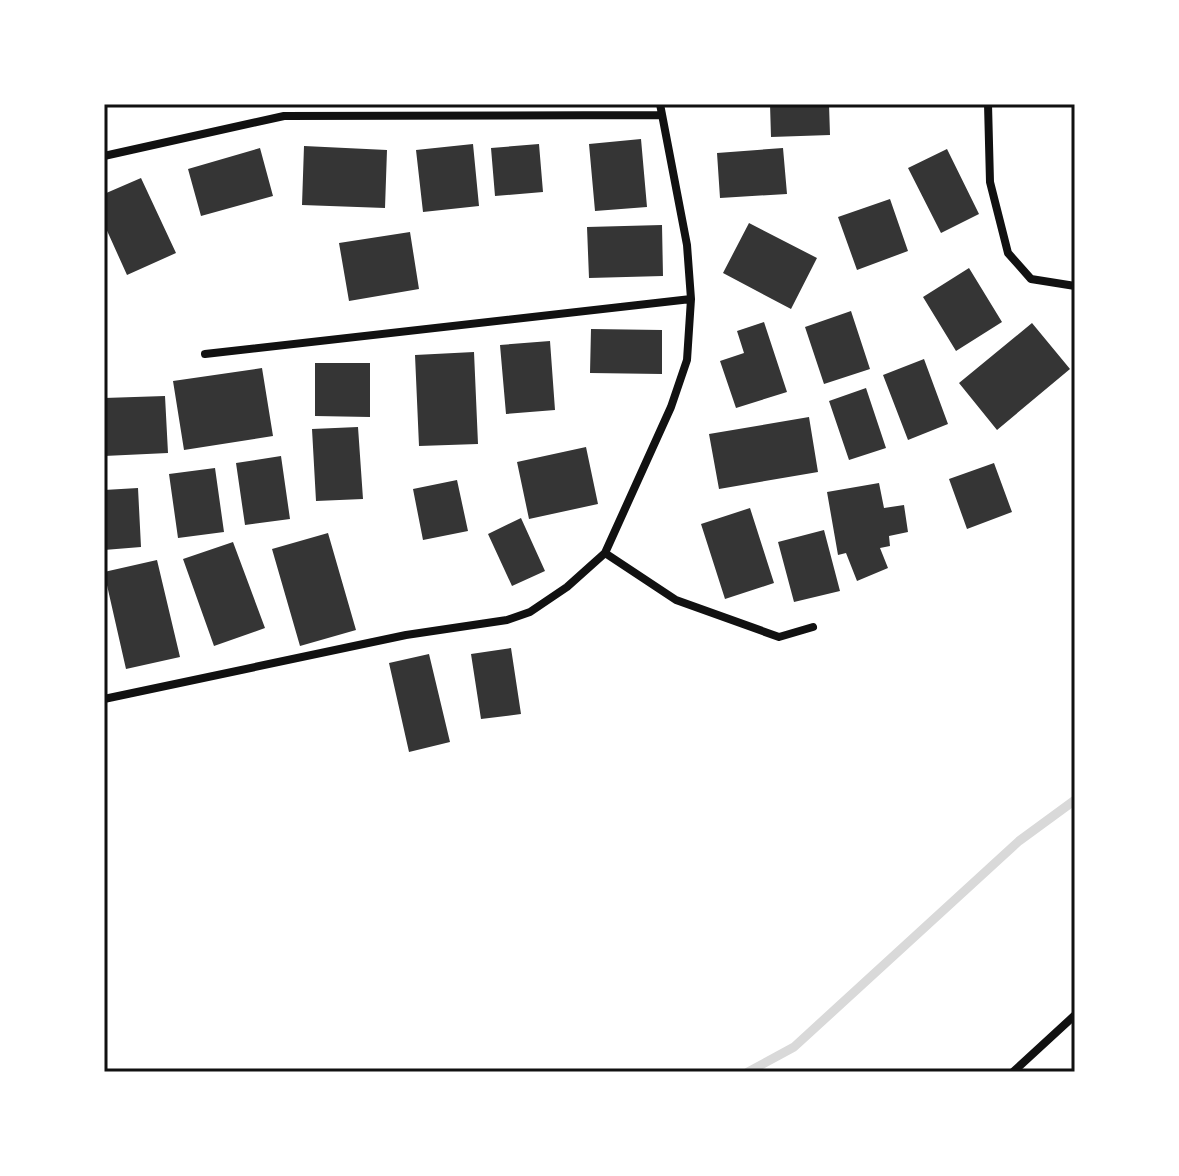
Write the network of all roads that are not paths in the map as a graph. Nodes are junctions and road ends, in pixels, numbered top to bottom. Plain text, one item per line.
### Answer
1 (660, 104) edge
2 (988, 104) edge
3 (661, 115) junction
4 (104, 156) edge
5 (1075, 286) edge
6 (691, 299) junction
7 (205, 354) dead end
8 (605, 553) junction
9 (813, 627) dead end
10 (104, 699) edge
11 (1075, 1015) edge
12 (1013, 1072) edge

1 - 3 street
2 - 5 street
3 - 4 street
3 - 6 street
6 - 7 street
6 - 8 street
8 - 9 street
8 - 10 street
11 - 12 street

